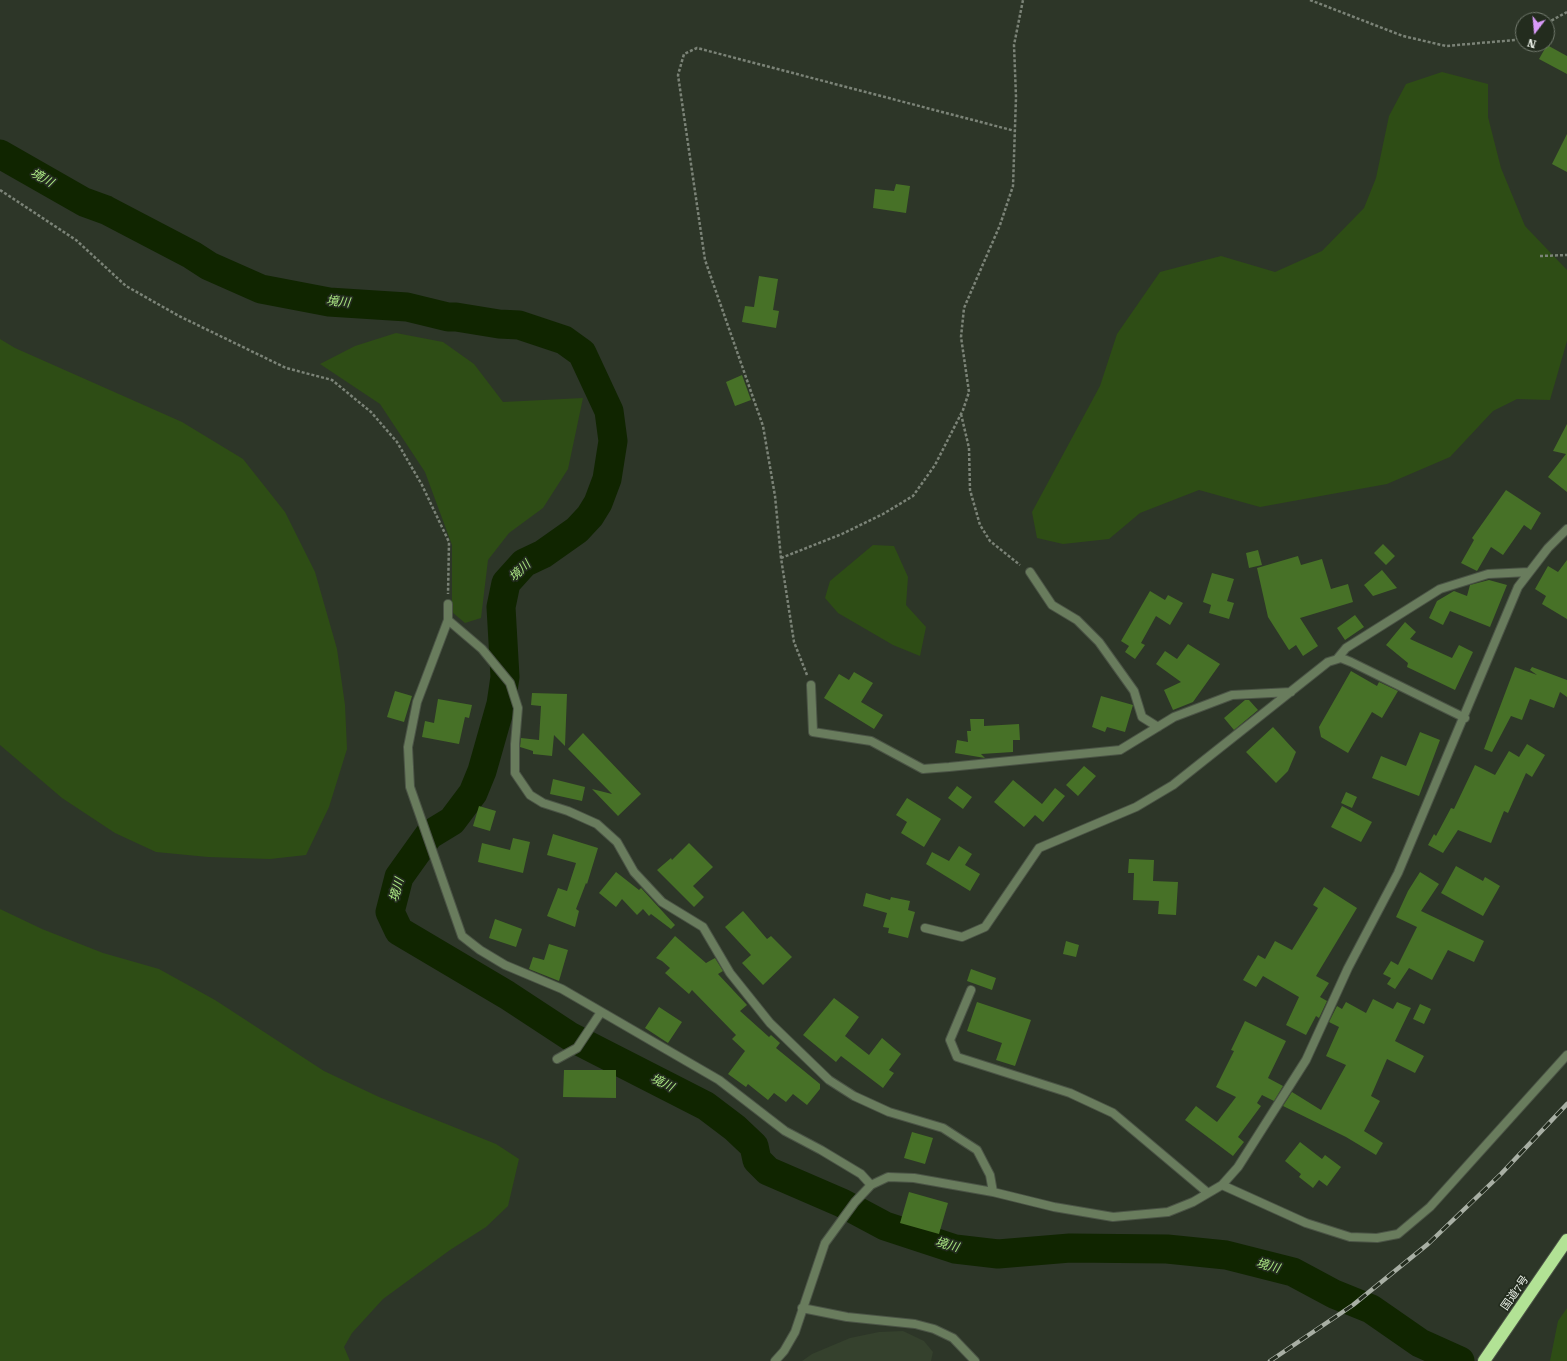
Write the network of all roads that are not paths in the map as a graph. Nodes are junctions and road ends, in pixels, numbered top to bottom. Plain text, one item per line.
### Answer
1 (1567, 529) edge
2 (1030, 572) road end
3 (1529, 572) junction
4 (448, 604) road end
5 (448, 620) junction
6 (1337, 659) junction
7 (811, 685) road end
8 (1290, 692) junction
9 (1465, 718) junction
10 (1158, 727) junction
11 (925, 928) dead end
12 (971, 990) dead end
13 (601, 1012) junction
14 (1567, 1055) edge
15 (557, 1059) dead end
16 (872, 1185) junction
17 (1222, 1185) junction
18 (993, 1192) junction
19 (1208, 1193) junction
20 (1567, 1240) edge
21 (802, 1308) junction
22 (775, 1361) edge
23 (975, 1361) edge
24 (1484, 1361) edge

1 - 3 street
2 - 10 street
3 - 6 street
3 - 9 street
4 - 5 street
5 - 13 street
5 - 18 street
6 - 8 street
6 - 9 street
7 - 10 street
8 - 10 street
8 - 11 street
9 - 17 street
12 - 19 street
13 - 15 street
13 - 16 street
14 - 17 street
16 - 18 street
16 - 21 street
17 - 19 street
18 - 19 street
20 - 24 highway, 国道7号
21 - 22 street
21 - 23 street

